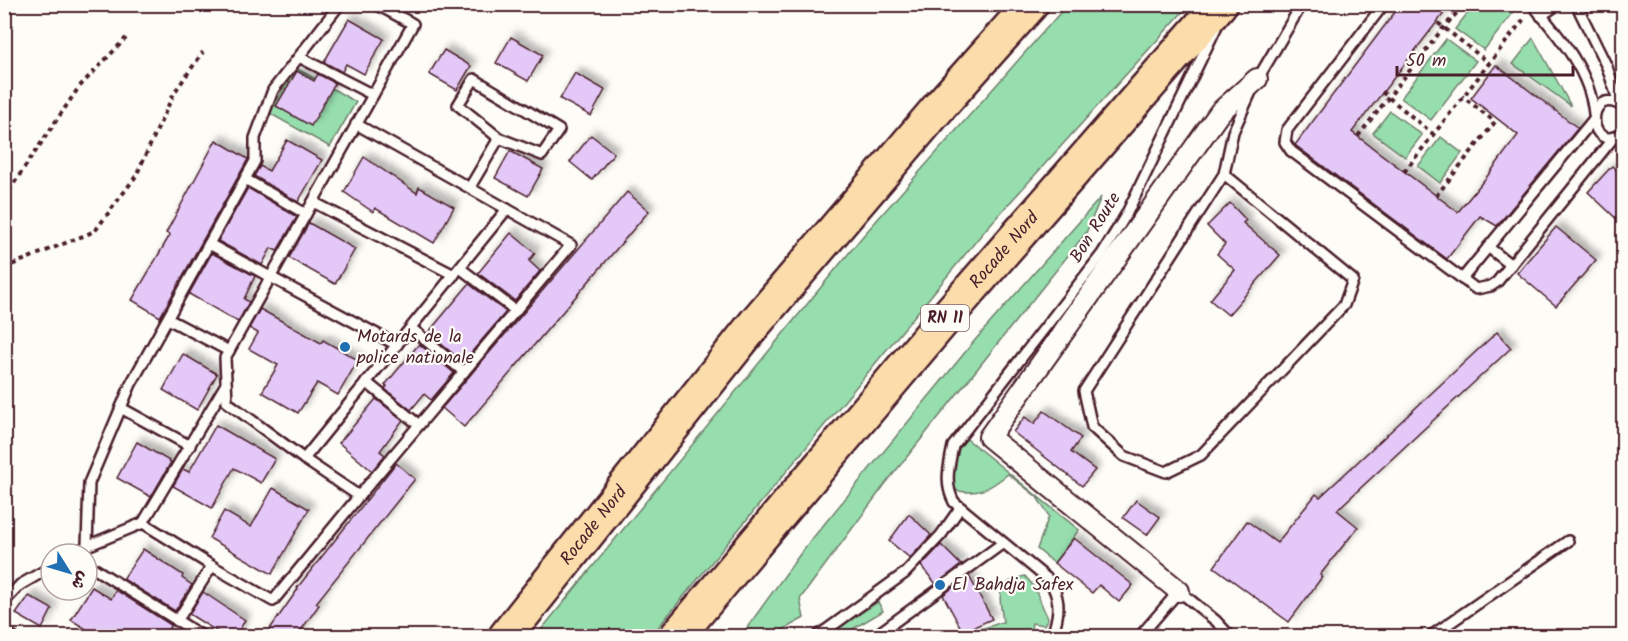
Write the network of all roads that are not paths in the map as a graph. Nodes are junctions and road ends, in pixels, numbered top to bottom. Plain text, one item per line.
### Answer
1 (340, 4) edge
2 (376, 4) edge
3 (1220, 4) edge
4 (1228, 4) edge
5 (1302, 4) edge
6 (1384, 4) edge
7 (1558, 4) edge
8 (1576, 4) edge
9 (1030, 5) edge
10 (1533, 6) edge
11 (1541, 16) junction
12 (299, 57) junction
13 (1257, 79) junction
14 (373, 95) junction
15 (1622, 106) edge
16 (1594, 117) junction
17 (356, 124) junction
18 (1623, 132) edge
19 (1614, 137) junction
20 (499, 138) junction
21 (1224, 174) junction
22 (245, 179) junction
23 (470, 187) junction
24 (313, 202) junction
25 (507, 209) junction
26 (306, 214) junction
27 (209, 244) junction
28 (1488, 247) junction
29 (1511, 265) junction
30 (457, 271) junction
31 (271, 276) junction
32 (1462, 279) junction
33 (516, 311) junction
34 (168, 319) junction
35 (411, 328) junction
36 (397, 345) junction
37 (229, 351) junction
38 (464, 372) junction
39 (366, 382) junction
40 (226, 384) junction
41 (121, 408) junction
42 (419, 426) junction
43 (190, 446) junction
44 (304, 459) junction
45 (359, 496) junction
46 (960, 508) junction
47 (143, 523) junction
48 (1568, 541) dead end
49 (87, 542) edge
50 (97, 542) edge
51 (1003, 543) junction
52 (212, 566) junction
53 (99, 572) edge
54 (39, 574) edge
55 (1179, 591) junction
56 (4, 602) edge
57 (177, 621) junction
58 (1055, 626) dead end
59 (4, 632) edge
60 (12, 636) edge
61 (202, 636) edge
62 (506, 636) edge
63 (677, 636) edge
64 (818, 636) edge
65 (875, 636) edge
66 (1140, 636) edge
67 (1230, 636) edge
68 (1431, 636) edge

1 - 12 lane
2 - 14 lane
3 - 63 highway, Rocade Nord / RN 11
4 - 46 lane, Bon Route
5 - 13 lane
6 - 32 lane
7 - 11 lane
8 - 15 lane
9 - 62 highway, Rocade Nord
10 - 11 lane
11 - 16 lane
12 - 14 lane
12 - 22 lane
13 - 21 lane
13 - 55 street
14 - 17 lane
15 - 16 lane
16 - 19 lane
16 - 28 lane
17 - 23 lane
17 - 24 lane
18 - 19 lane
19 - 29 lane
20 - 20 lane
20 - 23 lane
21 - 21 lane
22 - 26 lane
22 - 27 lane
23 - 25 lane
24 - 26 lane
24 - 30 lane
25 - 30 lane
25 - 33 lane
26 - 31 lane
27 - 31 lane
27 - 34 lane
28 - 29 lane
28 - 32 lane
29 - 32 lane
30 - 33 lane
30 - 35 lane
31 - 36 lane
31 - 37 lane
33 - 38 lane
34 - 37 lane
34 - 41 lane
35 - 36 lane
35 - 38 lane
36 - 39 lane
37 - 40 lane
38 - 42 lane
39 - 42 lane
39 - 44 lane
40 - 43 lane
40 - 44 lane
41 - 43 lane
41 - 49 lane
42 - 45 lane
43 - 47 lane
44 - 45 lane
45 - 52 lane
46 - 51 lane
46 - 64 lane
47 - 50 lane
47 - 52 lane
48 - 68 lane
51 - 58 lane
51 - 65 lane
52 - 57 lane
53 - 57 lane
54 - 56 lane
55 - 66 lane
55 - 67 lane
57 - 61 lane
59 - 60 lane

